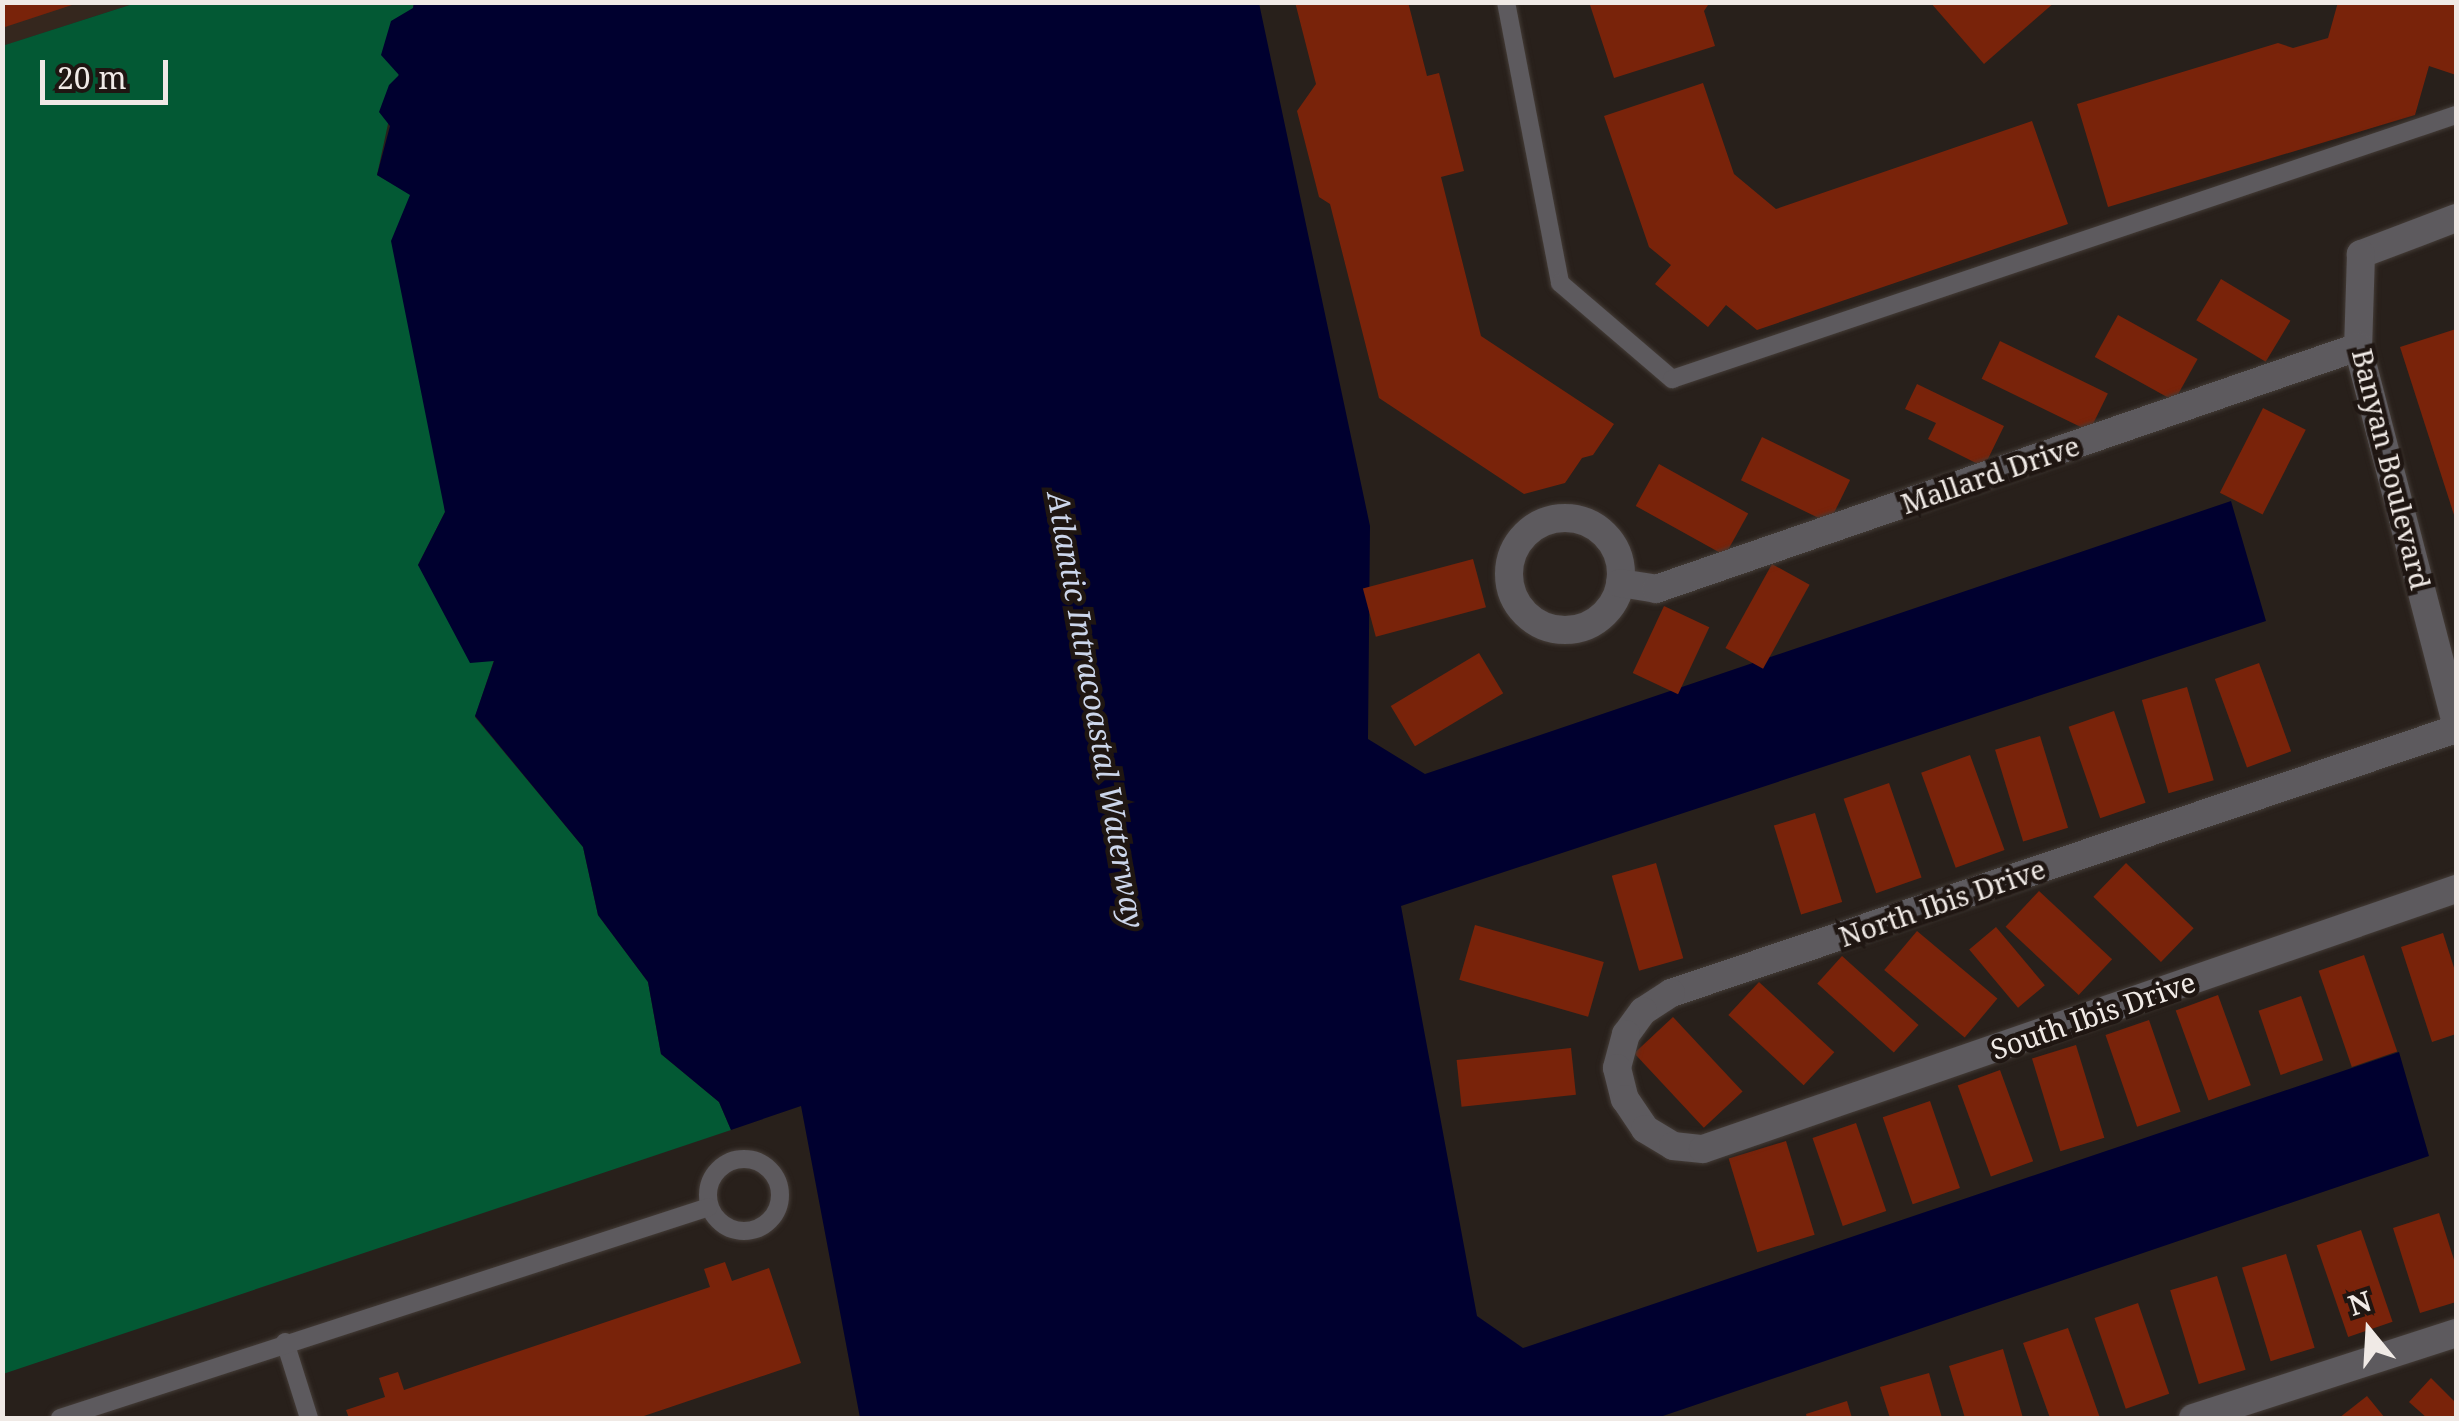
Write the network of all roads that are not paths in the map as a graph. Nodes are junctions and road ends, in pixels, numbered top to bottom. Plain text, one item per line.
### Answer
1 (1506, 2) edge
2 (2456, 116) edge
3 (2456, 218) edge
4 (2358, 347) junction
5 (1620, 583) junction
6 (2456, 726) edge
7 (2456, 889) edge
8 (1730, 1142) joint
9 (709, 1206) junction
10 (2456, 1332) edge
11 (285, 1342) junction
12 (60, 1418) edge
13 (309, 1418) edge
14 (2193, 1418) edge

1 - 2 lane
3 - 4 street, Banyan Boulevard
4 - 5 street, Mallard Drive
4 - 6 street, Banyan Boulevard
5 - 5 street
6 - 8 street, North Ibis Drive
7 - 8 street, South Ibis Drive
9 - 9 lane
9 - 11 lane
10 - 14 street
11 - 12 lane
11 - 13 lane

